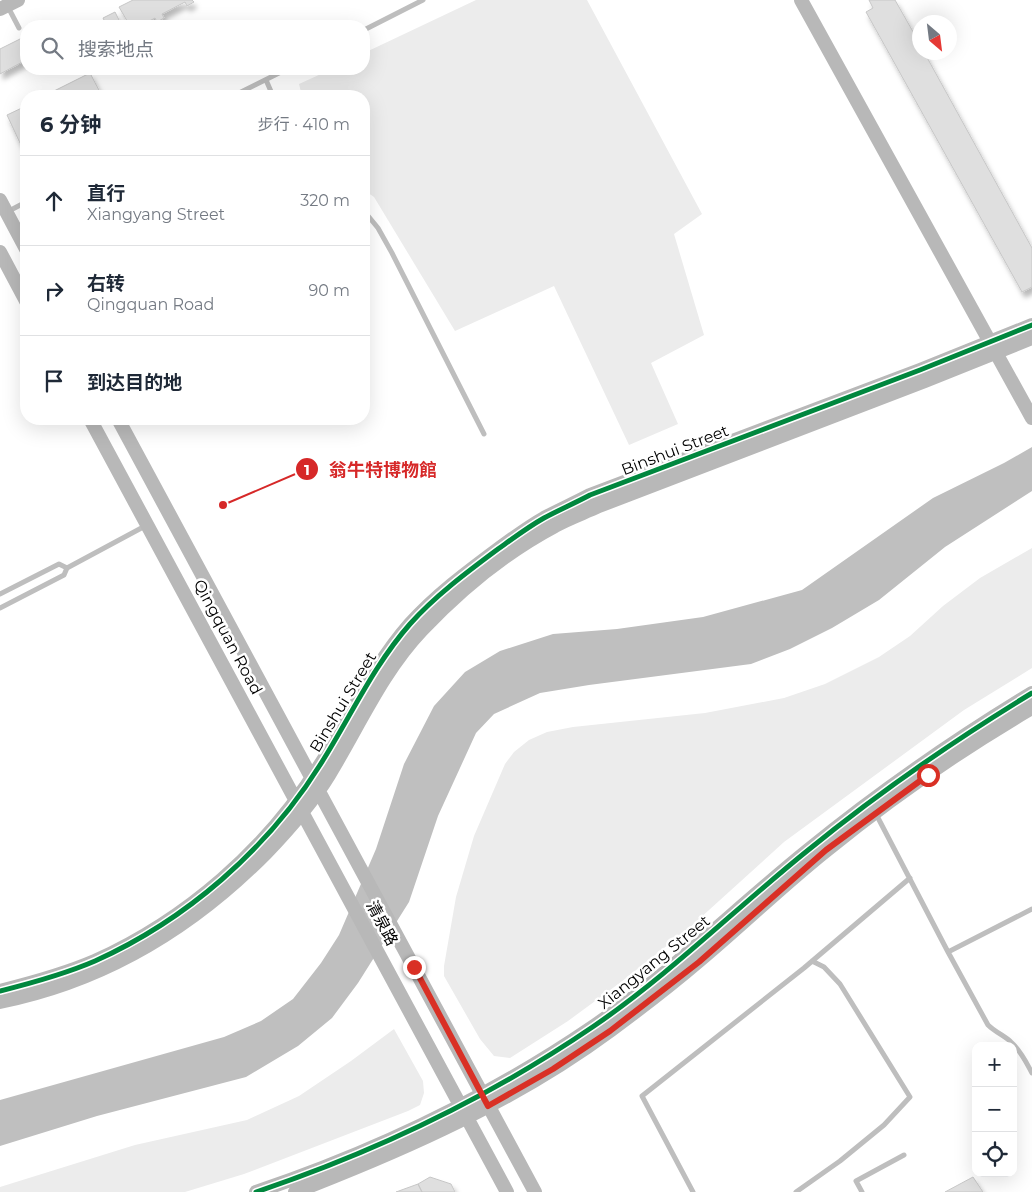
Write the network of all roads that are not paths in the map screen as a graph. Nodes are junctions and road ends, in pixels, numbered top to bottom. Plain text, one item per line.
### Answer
1 (422, 0) edge
2 (801, 0) edge
3 (8, 5) edge
4 (370, 27) edge
5 (19, 28) dead end
6 (276, 75) edge
7 (266, 80) junction
8 (245, 90) edge
9 (270, 90) edge
10 (20, 203) edge
11 (3, 206) edge
12 (370, 218) edge
13 (20, 238) edge
14 (0, 252) edge
15 (20, 290) edge
16 (1032, 325) edge
17 (1032, 338) edge
18 (993, 347) junction
19 (1032, 418) edge
20 (93, 425) edge
21 (121, 425) edge
22 (484, 434) dead end
23 (147, 525) junction
24 (67, 568) junction
25 (0, 594) edge
26 (0, 608) edge
27 (1032, 693) edge
28 (1032, 708) edge
29 (315, 784) junction
30 (299, 806) junction
31 (875, 813) junction
32 (350, 849) joint
33 (334, 872) joint
34 (910, 878) junction
35 (1032, 909) edge
36 (948, 952) junction
37 (812, 961) junction
38 (0, 991) edge
39 (0, 1002) edge
40 (1032, 1073) edge
41 (485, 1100) junction
42 (464, 1111) junction
43 (904, 1155) dead end
44 (256, 1192) edge
45 (295, 1192) edge
46 (507, 1192) edge
47 (535, 1192) edge
48 (693, 1192) edge
49 (796, 1192) edge
50 (862, 1192) edge

1 - 4 lane
2 - 18 street
3 - 5 lane
6 - 7 lane
7 - 8 lane
7 - 9 lane
10 - 11 lane
11 - 13 street
12 - 22 lane
14 - 15 street
16 - 18 street, Binshui Street
17 - 18 street, Binshui Street
18 - 19 street
18 - 29 street, Binshui Street
20 - 23 street, Qingquan Road
21 - 29 street, Qingquan Road
23 - 24 lane
23 - 30 street, Qingquan Road
24 - 25 lane
24 - 26 lane
27 - 41 street, Xiangyang Street
28 - 31 street, Xiangyang Street
29 - 30 street, Binshui Street
29 - 32 street, Qingquan Road
30 - 33 street, Qingquan Road
30 - 38 street, Binshui Street
30 - 39 street, Binshui Street
31 - 34 lane
31 - 41 street, Xiangyang Street
32 - 41 street, 清泉路
33 - 42 street, 清泉路
34 - 36 lane
34 - 37 lane
35 - 36 lane
36 - 40 lane
37 - 48 lane
37 - 49 lane
41 - 42 street, Xiangyang Street
41 - 47 street
42 - 44 street, Xiangyang Street
42 - 45 street, Xiangyang Street
42 - 46 street
43 - 50 lane

